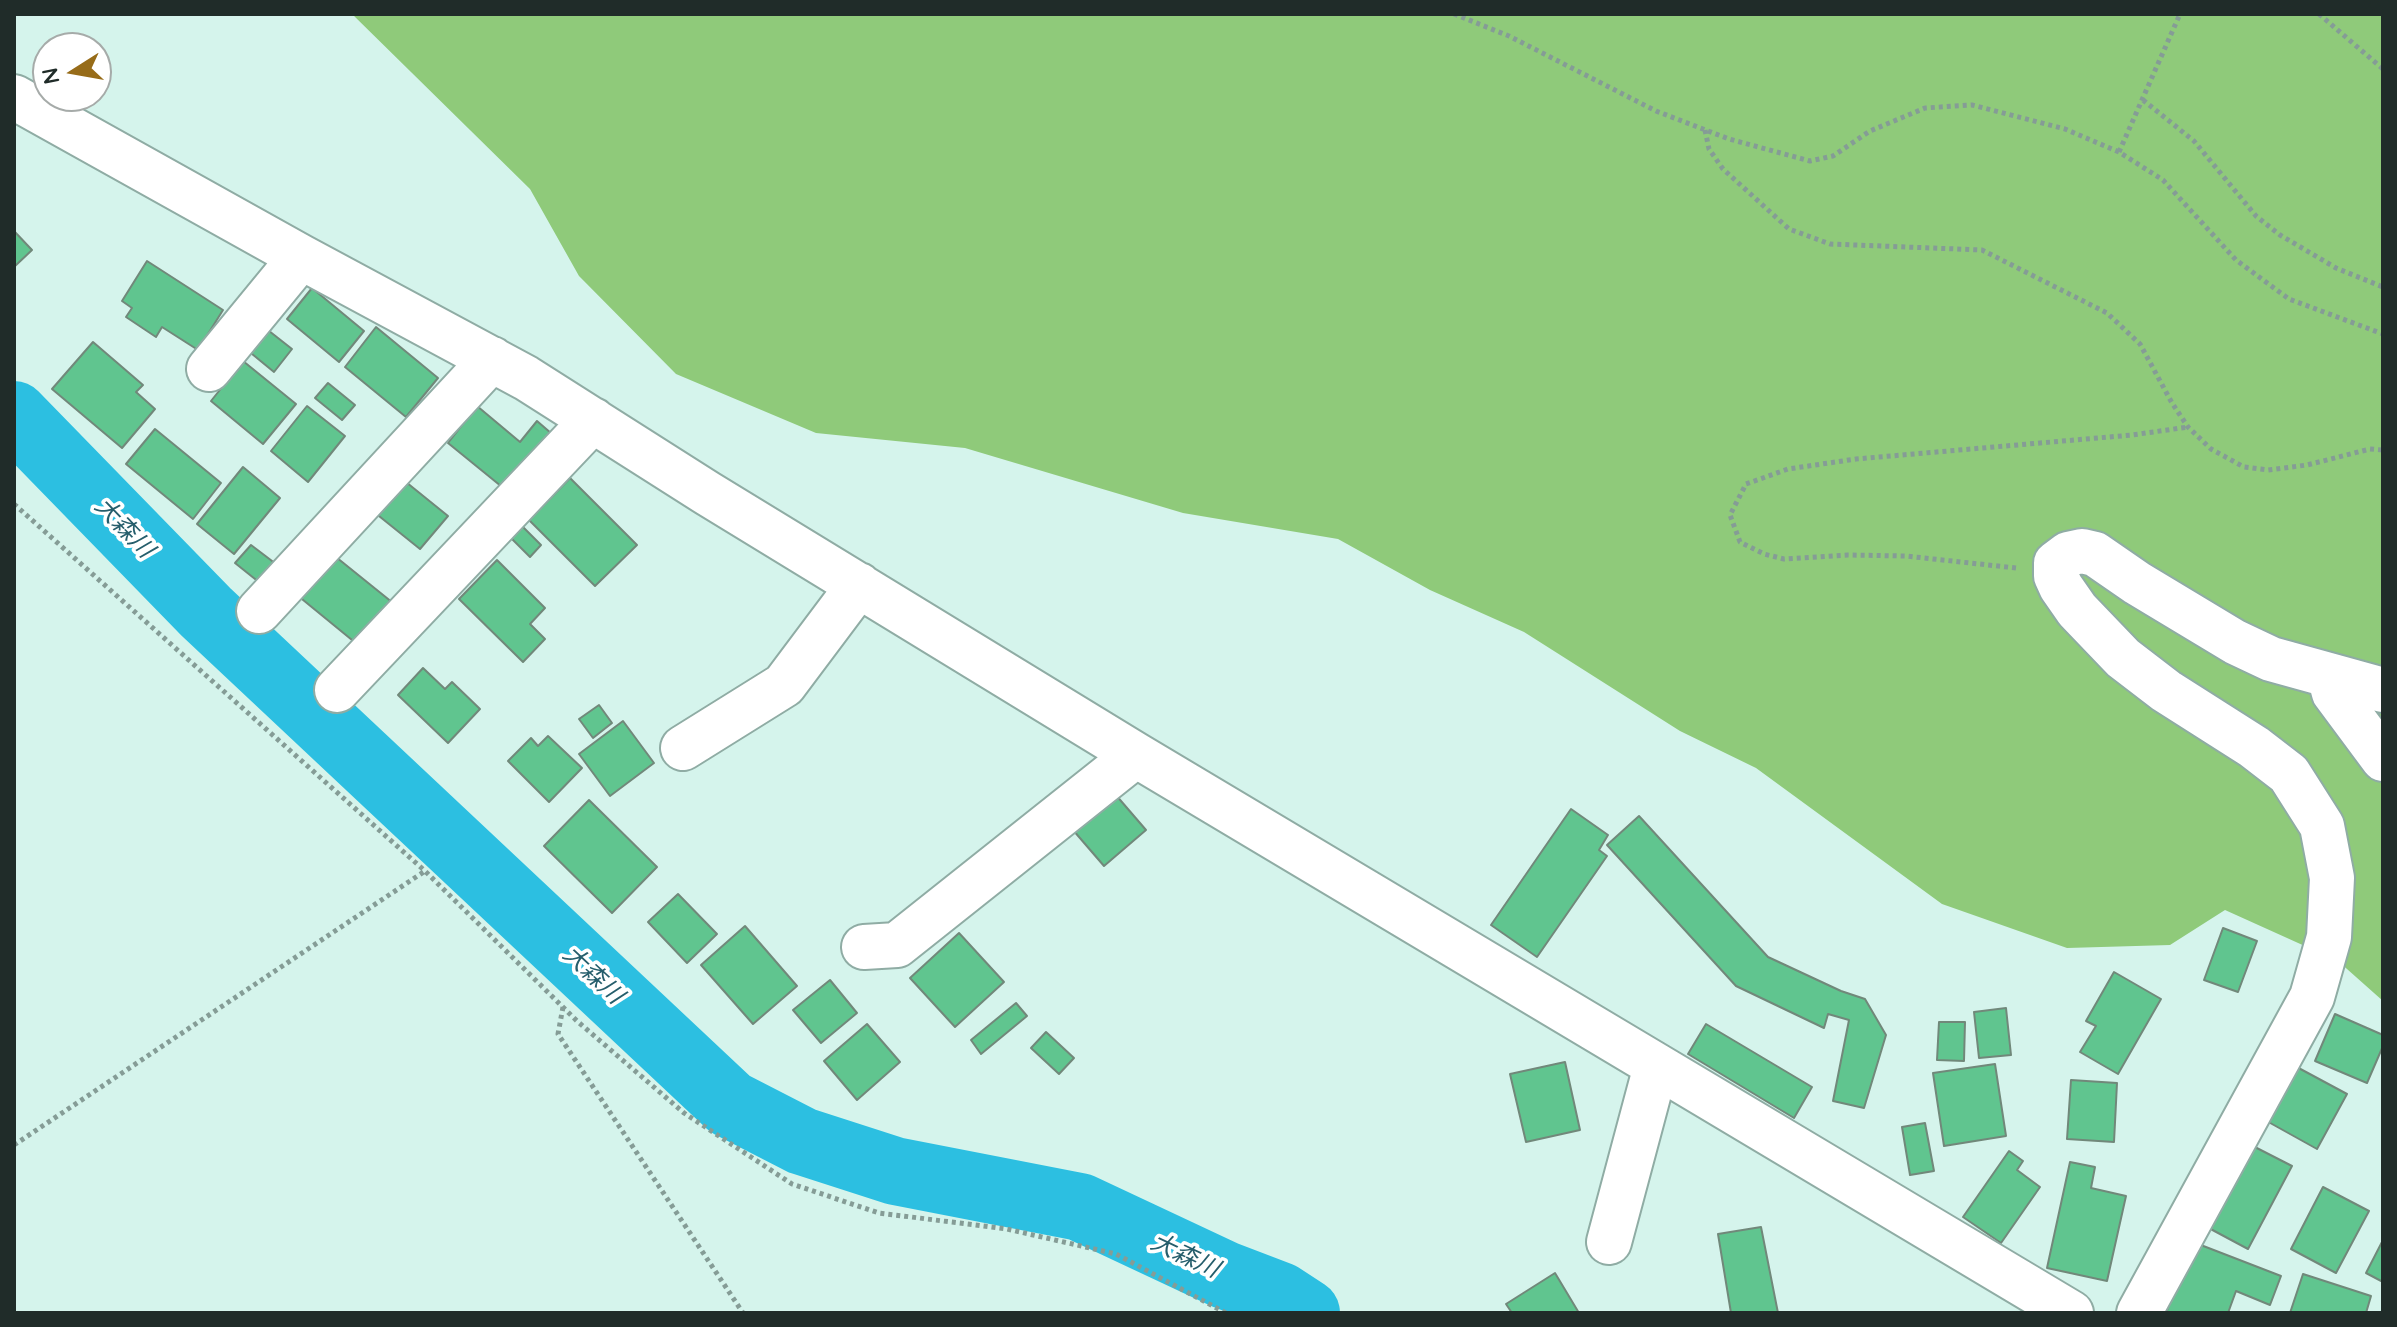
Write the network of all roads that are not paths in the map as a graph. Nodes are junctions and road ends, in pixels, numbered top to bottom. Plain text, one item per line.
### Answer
1 (14, 97) edge
2 (301, 257) junction
3 (492, 359) junction
4 (209, 369) dead end
5 (593, 420) junction
6 (859, 585) junction
7 (259, 611) dead end
8 (2329, 675) junction
9 (337, 690) dead end
10 (2383, 690) edge
11 (683, 748) dead end
12 (1136, 755) junction
13 (2383, 759) edge
14 (864, 947) dead end
15 (1656, 1066) junction
16 (1609, 1242) dead end
17 (2071, 1313) edge
18 (2139, 1313) edge

1 - 2 street
2 - 3 street
2 - 4 street
3 - 5 street
3 - 7 street
5 - 6 street
5 - 9 street
6 - 11 street
6 - 12 street
8 - 10 street
8 - 13 street
8 - 18 street
12 - 14 street
12 - 15 street
15 - 16 street
15 - 17 street

